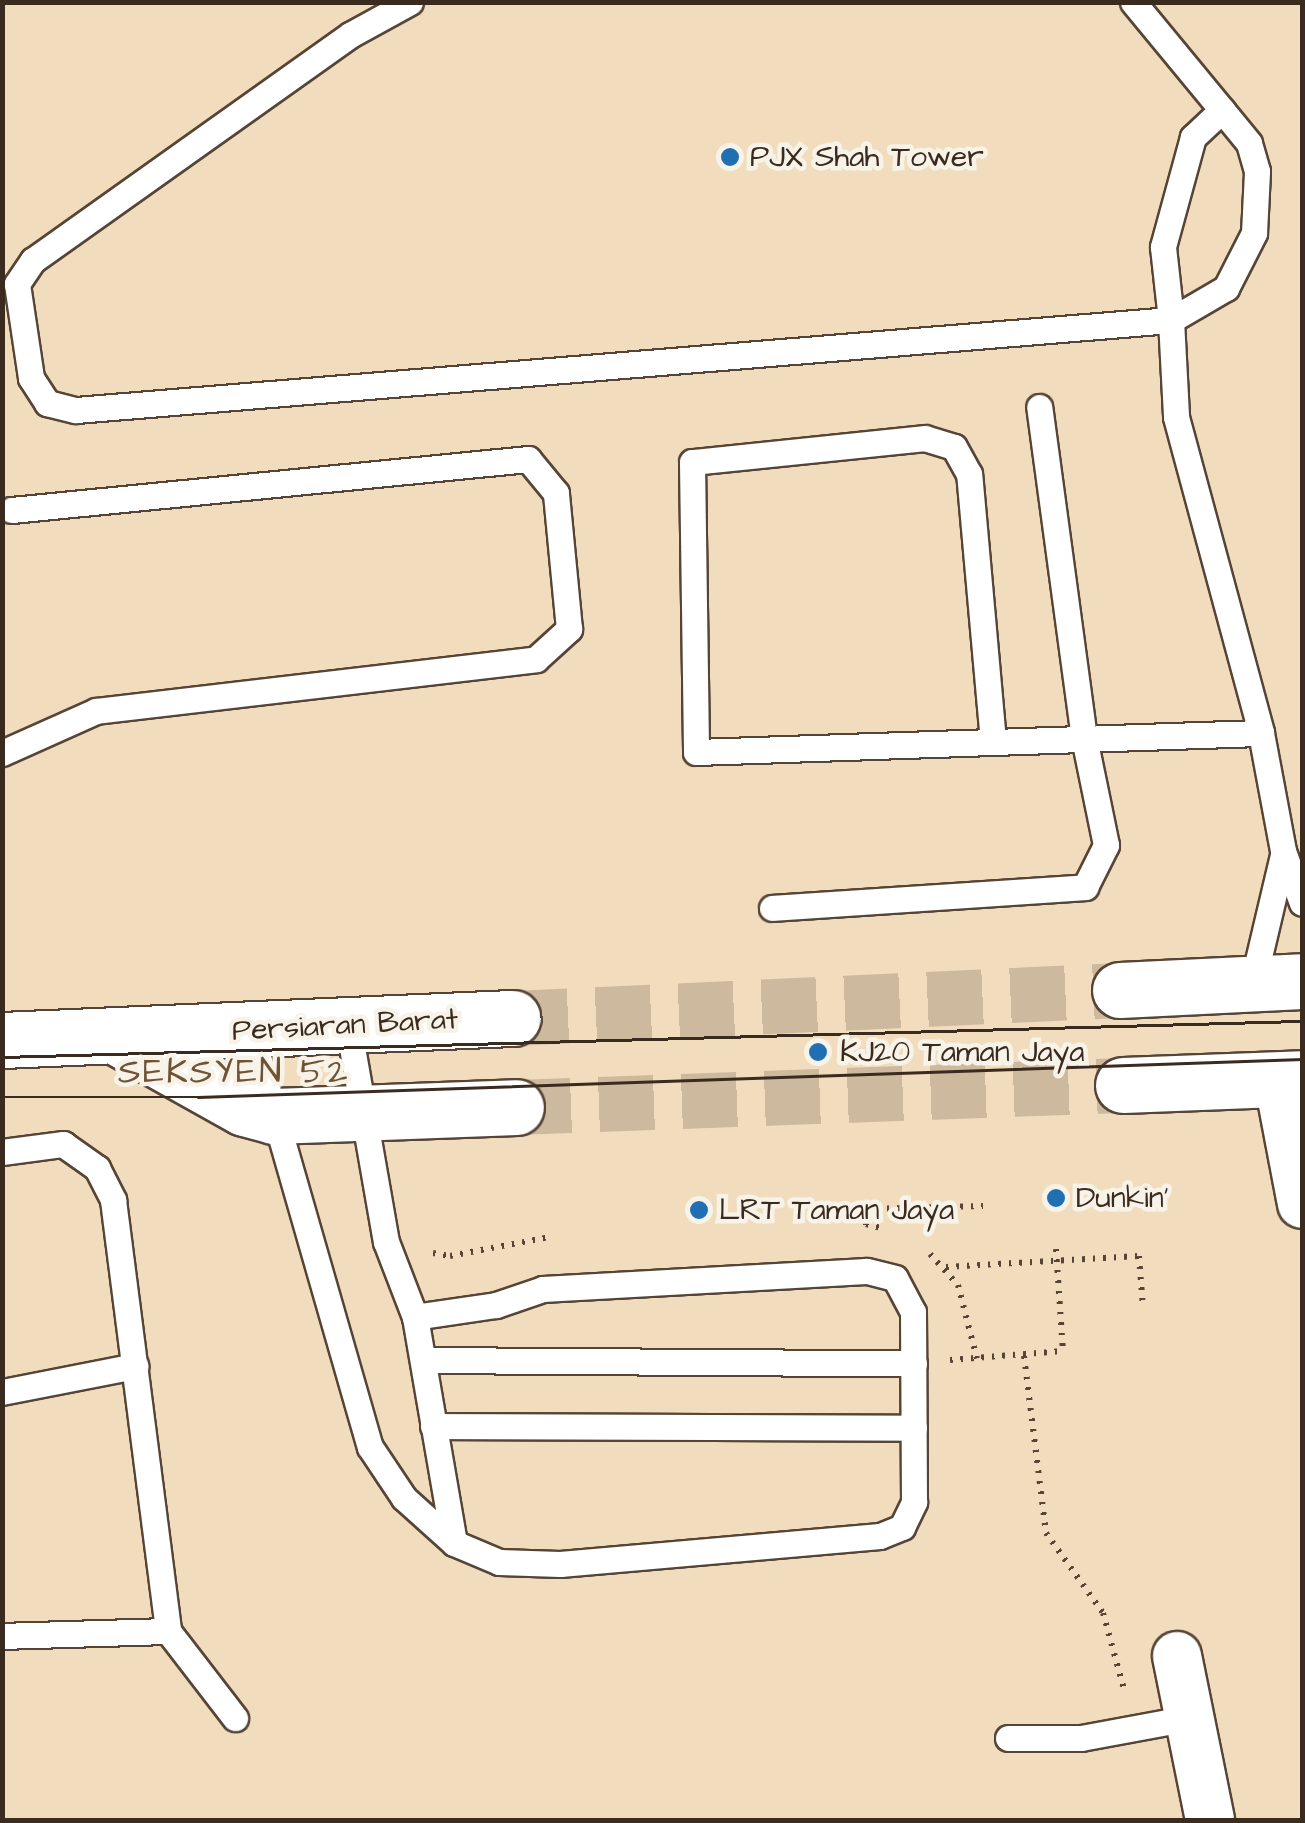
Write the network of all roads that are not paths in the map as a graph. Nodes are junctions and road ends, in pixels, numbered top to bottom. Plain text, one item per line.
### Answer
1 (410, 2) edge
2 (1133, 2) edge
3 (1222, 110) junction
4 (1171, 320) junction
5 (1039, 406) dead end
6 (12, 510) dead end
7 (1261, 734) junction
8 (1084, 738) junction
9 (993, 741) junction
10 (2, 752) edge
11 (1284, 850) junction
12 (1302, 903) edge
13 (772, 908) dead end
14 (1278, 981) edge
15 (1120, 990) tunnel mouth
16 (513, 1018) tunnel mouth
17 (348, 1025) junction
18 (250, 1030) junction
19 (117, 1037) junction
20 (2, 1040) edge
21 (1290, 1078) edge
22 (1122, 1086) tunnel mouth
23 (516, 1108) tunnel mouth
24 (362, 1113) junction
25 (274, 1116) junction
26 (2, 1152) edge
27 (1302, 1196) edge
28 (416, 1317) junction
29 (423, 1360) junction
30 (914, 1363) junction
31 (135, 1366) junction
32 (2, 1392) edge
33 (433, 1426) junction
34 (914, 1428) junction
35 (454, 1544) junction
36 (168, 1631) junction
37 (2, 1636) edge
38 (1177, 1656) dead end
39 (236, 1718) dead end
40 (1190, 1718) junction
41 (1008, 1738) dead end
42 (1210, 1820) edge

1 - 4 lane
2 - 3 lane
3 - 4 lane
3 - 4 lane
4 - 7 lane
5 - 8 lane
6 - 10 lane
7 - 8 lane
7 - 11 lane
8 - 9 lane
8 - 13 lane
9 - 9 lane
11 - 12 lane
11 - 14 lane
14 - 15 street
16 - 17 street, Persiaran Barat
17 - 18 street, Persiaran Barat
17 - 24 lane
18 - 19 street, Persiaran Barat
18 - 25 lane
19 - 20 street, Persiaran Barat
19 - 25 street
21 - 22 street
21 - 27 street
23 - 24 street
24 - 25 street
24 - 28 lane
25 - 35 lane
26 - 31 lane
28 - 29 lane
28 - 30 lane
29 - 30 lane
29 - 33 lane
30 - 34 lane
31 - 32 lane
31 - 36 lane
33 - 34 lane
33 - 35 lane
34 - 35 lane
36 - 37 lane
36 - 39 lane
38 - 40 street
40 - 41 lane
40 - 42 street

